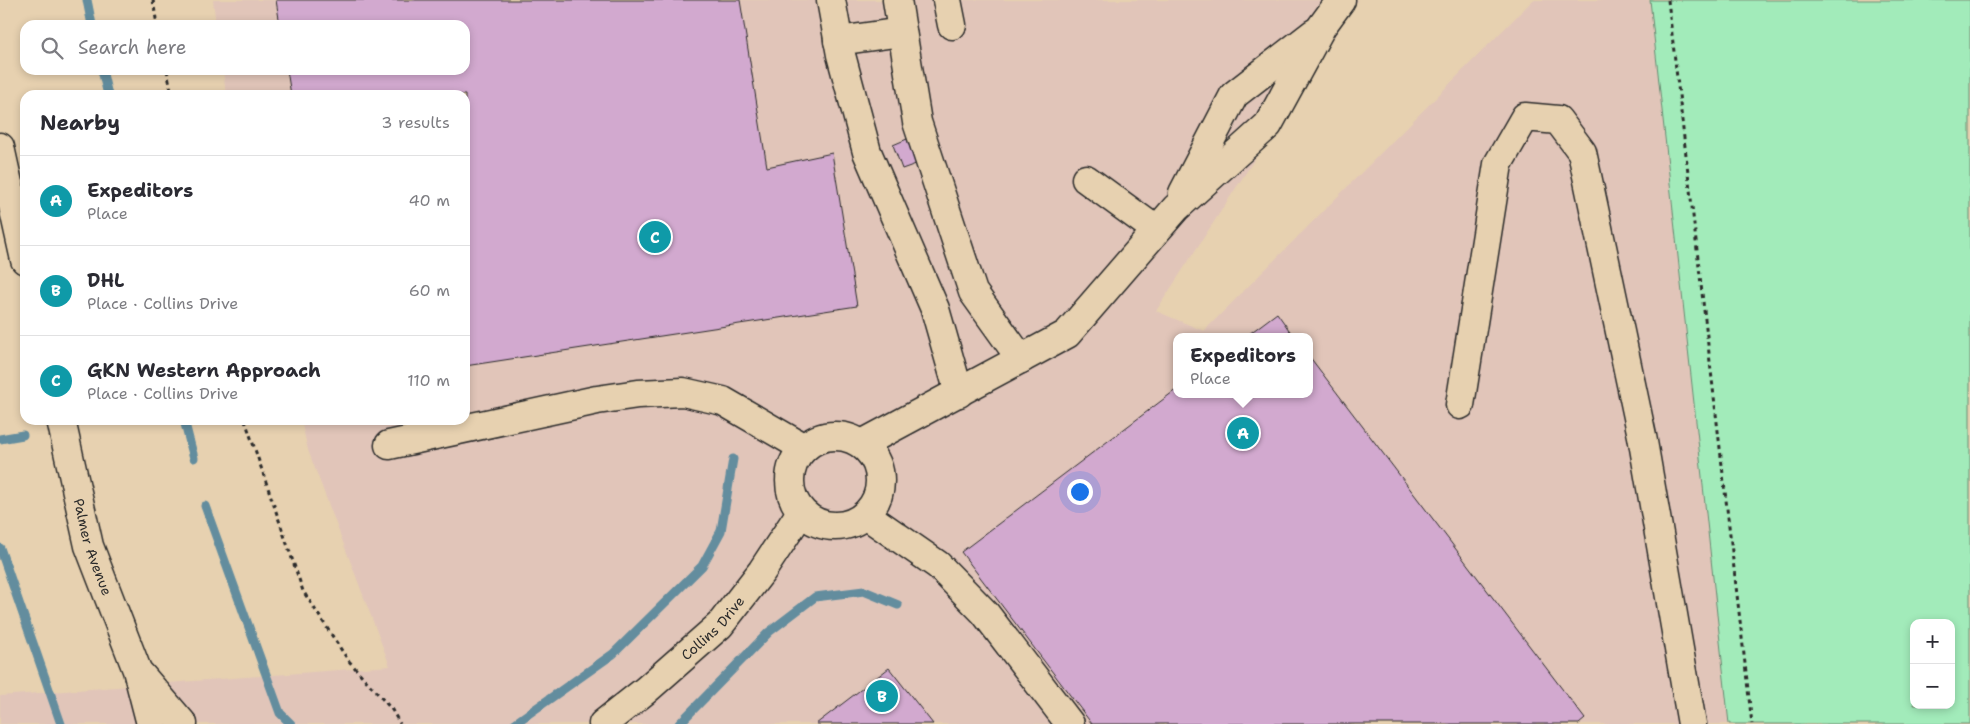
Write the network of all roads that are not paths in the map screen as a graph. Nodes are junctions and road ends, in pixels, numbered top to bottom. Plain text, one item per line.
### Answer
1 (831, 0) edge
2 (897, 0) edge
3 (1341, 0) edge
4 (1322, 26) junction
5 (902, 32) junction
6 (838, 41) junction
7 (0, 147) edge
8 (1086, 179) dead end
9 (1176, 208) junction
10 (1156, 230) junction
11 (20, 237) edge
12 (1021, 359) junction
13 (959, 392) junction
14 (1460, 405) dead end
15 (62, 425) edge
16 (862, 444) junction
17 (388, 445) dead end
18 (804, 448) junction
19 (801, 512) junction
20 (866, 515) junction
21 (137, 670) junction
22 (151, 724) edge
23 (183, 724) edge
24 (603, 724) edge
25 (1070, 724) edge
26 (1692, 724) edge

1 - 6 street
2 - 5 street
3 - 4 street
4 - 9 street
4 - 9 street
5 - 6 street
5 - 12 street
6 - 13 street
7 - 11 street
8 - 10 street
9 - 10 street
10 - 12 street
12 - 13 street
13 - 16 street
14 - 26 street
15 - 21 street, Palmer Avenue
16 - 18 street
16 - 20 street
17 - 18 street
18 - 19 street
19 - 20 street
19 - 24 street, Collins Drive
20 - 25 street
21 - 22 street, Palmer Avenue
21 - 23 street, Palmer Avenue

